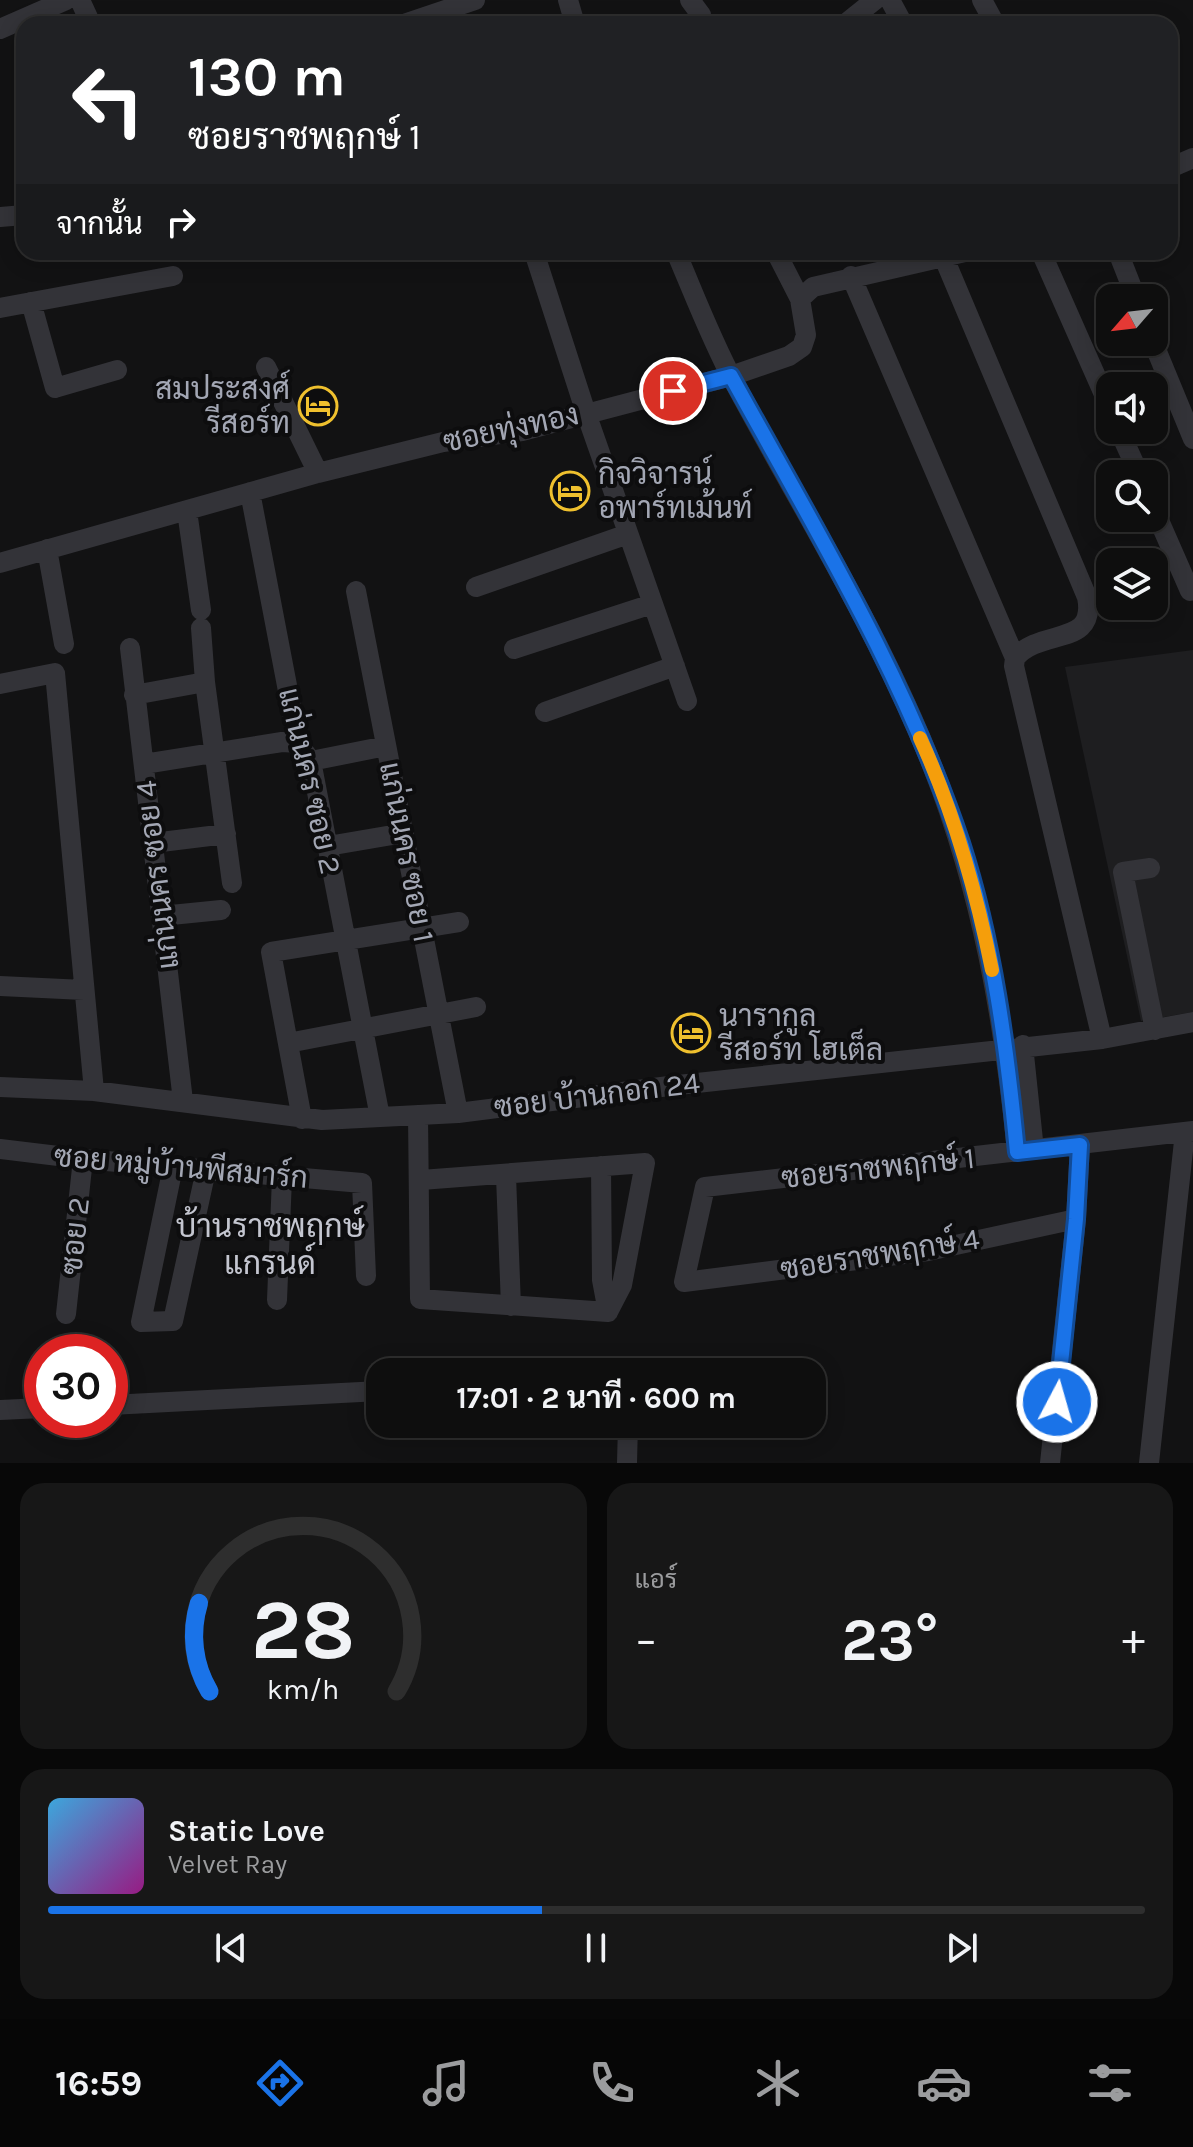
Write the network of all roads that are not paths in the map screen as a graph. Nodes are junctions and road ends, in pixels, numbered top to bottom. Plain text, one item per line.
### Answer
1 (66, 0) edge
2 (475, 0) edge
3 (875, 0) edge
4 (30, 16) edge
5 (428, 16) edge
6 (855, 16) edge
7 (537, 260) edge
8 (680, 260) edge
9 (780, 260) edge
10 (896, 260) edge
11 (945, 260) edge
12 (1045, 260) edge
13 (1121, 260) edge
14 (173, 276) dead end
15 (851, 276) junction
16 (1131, 284) edge
17 (800, 299) junction
18 (31, 302) junction
19 (0, 308) edge
20 (1159, 356) edge
21 (266, 367) dead end
22 (117, 370) dead end
23 (731, 376) junction
24 (1096, 376) edge
25 (586, 413) junction
26 (1193, 439) edge
27 (318, 473) junction
28 (250, 492) junction
29 (187, 511) junction
30 (1164, 532) edge
31 (628, 534) junction
32 (47, 549) junction
33 (0, 563) edge
34 (476, 587) dead end
35 (356, 591) dead end
36 (1190, 591) dead end
37 (652, 604) junction
38 (64, 644) dead end
39 (130, 648) dead end
40 (514, 649) dead end
41 (1015, 658) junction
42 (675, 666) junction
43 (205, 682) junction
44 (0, 684) edge
45 (134, 695) junction
46 (687, 701) dead end
47 (545, 712) dead end
48 (298, 743) junction
49 (386, 746) junction
50 (215, 751) junction
51 (311, 761) junction
52 (144, 764) junction
53 (404, 833) junction
54 (226, 834) junction
55 (153, 843) junction
56 (328, 846) junction
57 (1150, 868) dead end
58 (232, 883) dead end
59 (221, 910) dead end
60 (161, 916) junction
61 (459, 922) dead end
62 (422, 928) junction
63 (346, 940) junction
64 (0, 986) edge
65 (84, 990) junction
66 (476, 1007) dead end
67 (439, 1015) junction
68 (1193, 1022) edge
69 (363, 1029) junction
70 (1155, 1030) junction
71 (1102, 1039) junction
72 (288, 1043) junction
73 (1015, 1047) junction
74 (0, 1087) edge
75 (94, 1091) junction
76 (183, 1101) junction
77 (458, 1113) junction
78 (418, 1115) junction
79 (380, 1117) junction
80 (302, 1119) junction
81 (1189, 1132) edge
82 (1080, 1145) junction
83 (0, 1149) edge
84 (1026, 1151) junction
85 (83, 1159) junction
86 (601, 1166) junction
87 (173, 1167) junction
88 (206, 1170) junction
89 (506, 1176) junction
90 (282, 1178) junction
91 (421, 1180) junction
92 (1076, 1219) junction
93 (366, 1276) dead end
94 (684, 1282) joint
95 (277, 1300) dead end
96 (511, 1306) junction
97 (608, 1312) junction
98 (66, 1314) dead end
99 (366, 1392) edge
100 (128, 1404) edge
101 (24, 1409) edge
102 (0, 1410) edge
103 (628, 1438) edge
104 (627, 1463) edge
105 (1050, 1463) edge
106 (1149, 1463) edge

1 - 4 street
2 - 5 street
3 - 6 street
7 - 25 street
8 - 23 street
9 - 17 street
10 - 15 street
11 - 41 street
12 - 24 street
13 - 16 street
14 - 18 street
15 - 17 street
15 - 41 street
17 - 23 street, ซอยทุ่งทอง
18 - 19 street
18 - 22 street
20 - 26 street
21 - 27 street
23 - 25 street, ซอยทุ่งทอง
23 - 73 street
25 - 27 street, ซอยทุ่งทอง
25 - 31 street
27 - 28 street, ซอยทุ่งทอง
28 - 29 street, ซอยทุ่งทอง
28 - 48 street, แก่นนคร ซอย 2
29 - 32 street, ซอยทุ่งทอง
29 - 43 street
30 - 36 street
31 - 34 street
31 - 37 street
32 - 33 street, ซอยทุ่งทอง
32 - 38 street
35 - 49 street, แก่นนคร ซอย 1
37 - 40 street
37 - 42 street
39 - 45 street, แก่นนคร ซอย 4
41 - 71 street
42 - 46 street
42 - 47 street
43 - 45 street
43 - 50 street
44 - 65 street
45 - 52 street, แก่นนคร ซอย 4
48 - 50 street
48 - 51 street, แก่นนคร ซอย 2
49 - 51 street
49 - 53 street, แก่นนคร ซอย 1
50 - 52 street
50 - 54 street
51 - 56 street, แก่นนคร ซอย 2
52 - 55 street, แก่นนคร ซอย 4
53 - 56 street
53 - 62 street, แก่นนคร ซอย 1
54 - 55 street
54 - 58 street
55 - 60 street, แก่นนคร ซอย 4
56 - 63 street, แก่นนคร ซอย 2
57 - 70 street
59 - 60 street
60 - 76 street, แก่นนคร ซอย 4
61 - 62 street
62 - 63 street
62 - 67 street, แก่นนคร ซอย 1
63 - 69 street, แก่นนคร ซอย 2
63 - 72 street
64 - 65 street
65 - 75 street
66 - 67 street
67 - 69 street
67 - 77 street, แก่นนคร ซอย 1
68 - 70 street, ซอย บ้านกอก 24
69 - 72 street
69 - 79 street, แก่นนคร ซอย 2
70 - 71 street, ซอย บ้านกอก 24
71 - 73 street, ซอย บ้านกอก 24
72 - 80 street
73 - 77 street, ซอย บ้านกอก 24
73 - 84 street
74 - 75 street, ซอย บ้านกอก 24
75 - 76 street, ซอย บ้านกอก 24
76 - 80 street, ซอย บ้านกอก 24
77 - 78 street, ซอย บ้านกอก 24
78 - 79 street, ซอย บ้านกอก 24
78 - 91 street
79 - 80 street, ซอย บ้านกอก 24
81 - 82 street, ซอยราชพฤกษ์ 1
81 - 106 street
82 - 84 street, ซอยราชพฤกษ์ 1
82 - 92 street
83 - 85 street, ซอย หมู่บ้านพีสมาร์ก
84 - 94 street, ซอยราชพฤกษ์ 1
85 - 87 street, ซอย หมู่บ้านพีสมาร์ก
85 - 98 street, ซอย 2
86 - 89 street
86 - 97 street
86 - 97 street
87 - 88 street, ซอย หมู่บ้านพีสมาร์ก
87 - 88 street
88 - 90 street, ซอย หมู่บ้านพีสมาร์ก
89 - 91 street
89 - 96 street
90 - 93 street, ซอย หมู่บ้านพีสมาร์ก
90 - 95 street
91 - 96 street
92 - 94 street, ซอยราชพฤกษ์ 4
92 - 105 street
96 - 97 street
99 - 100 street
101 - 102 street
103 - 104 street

